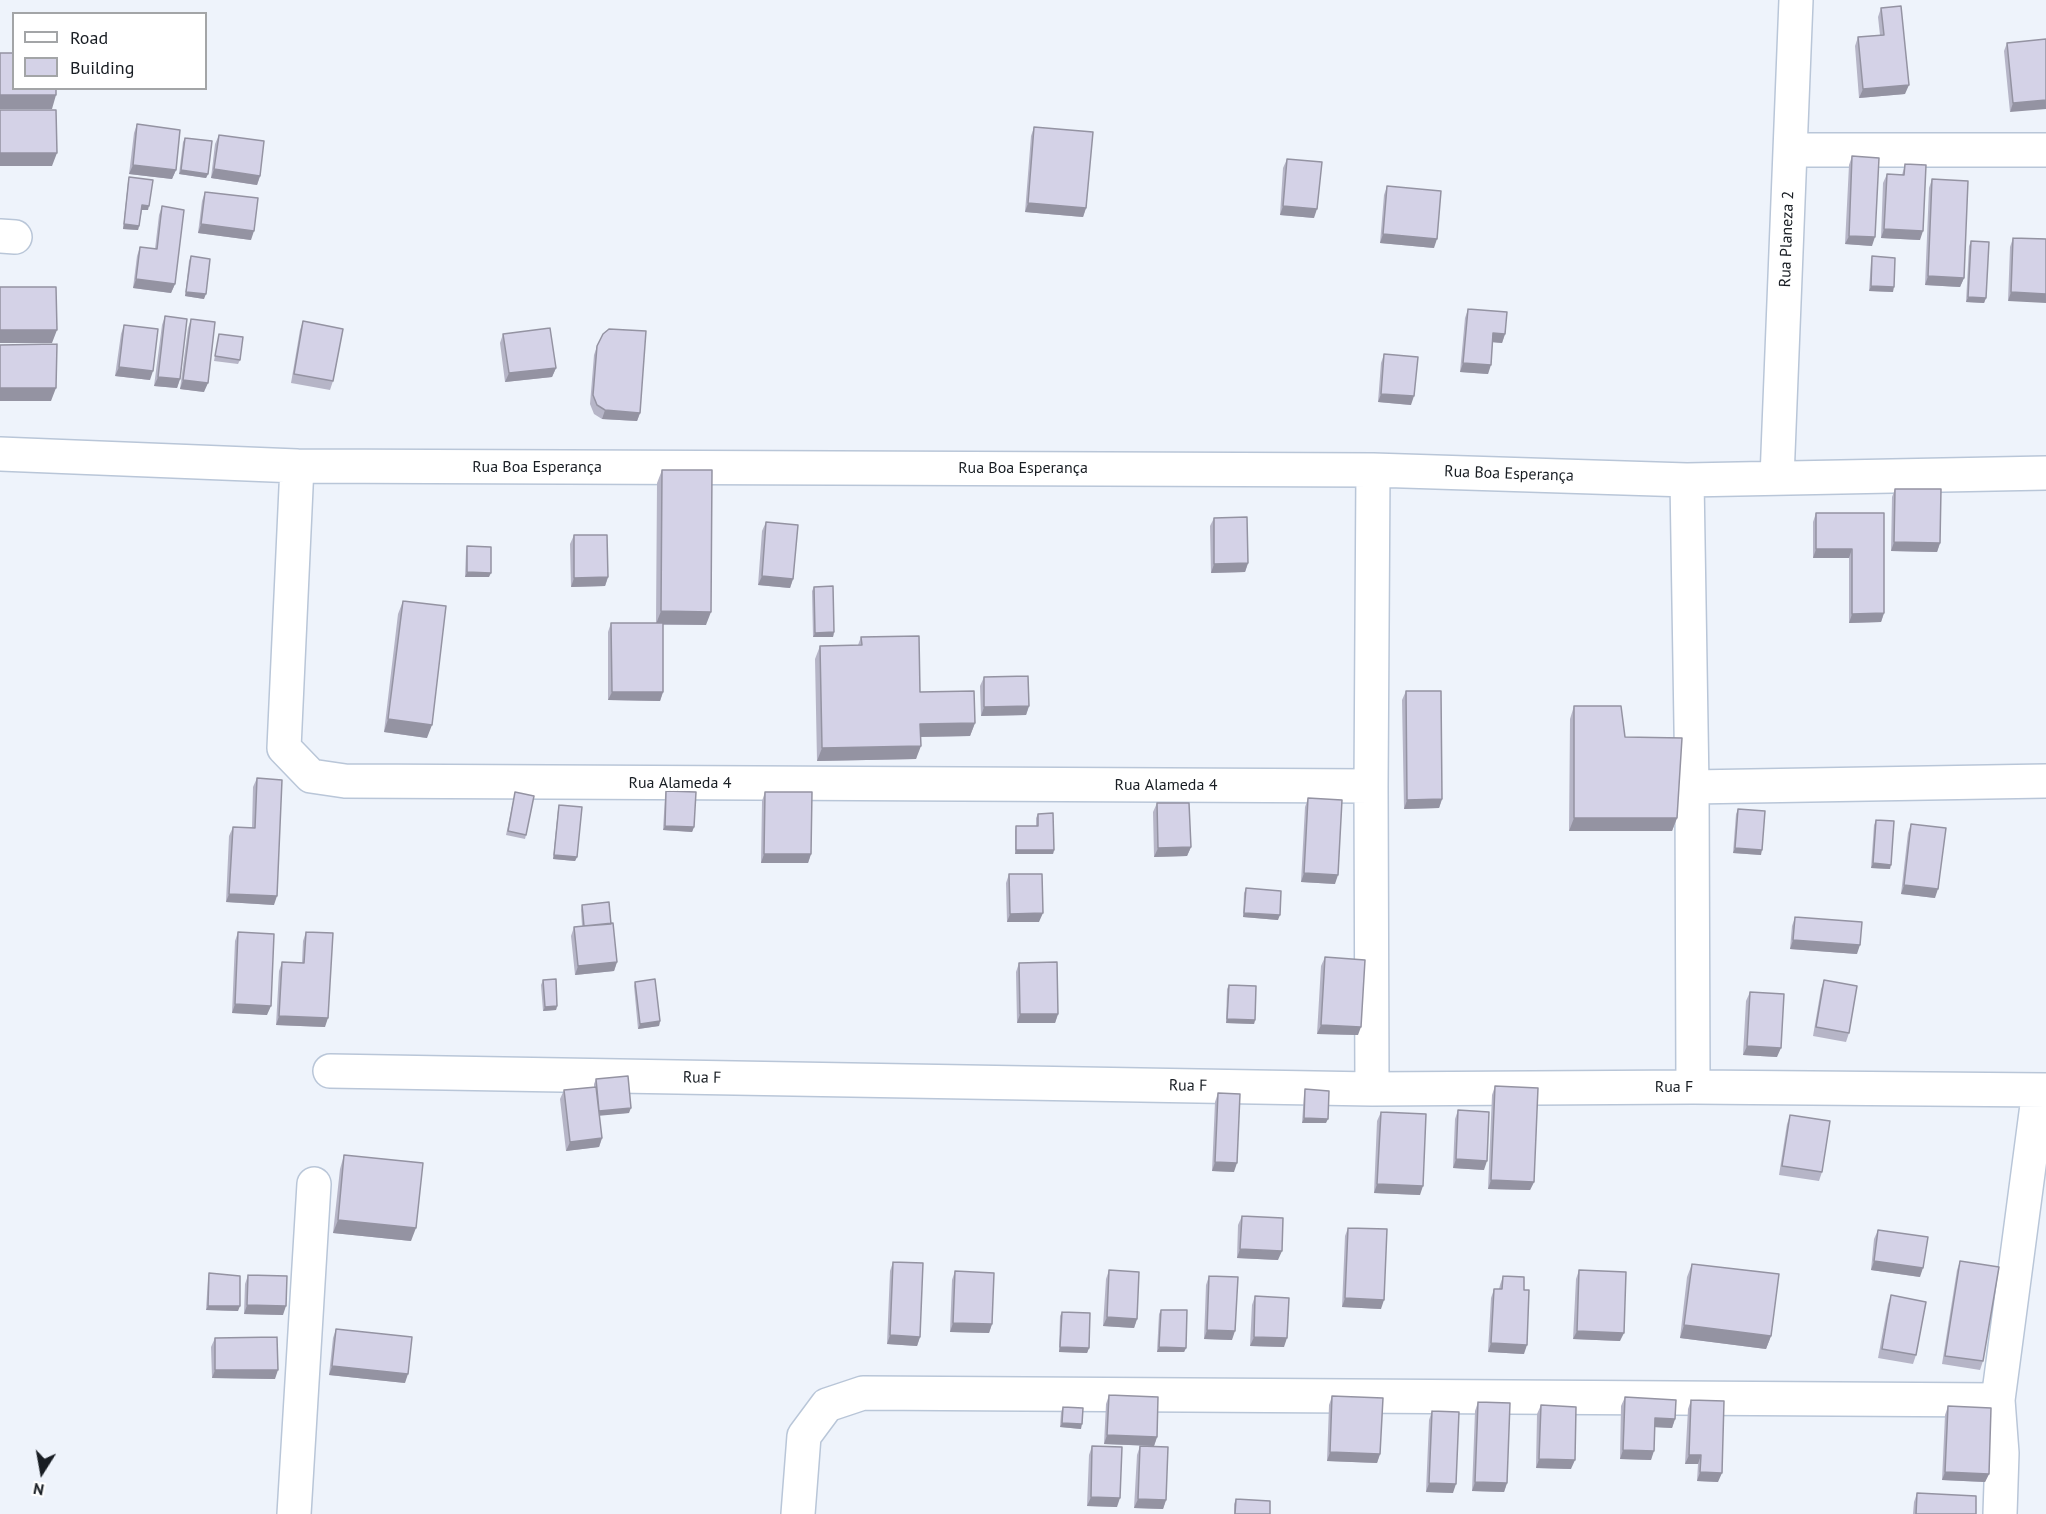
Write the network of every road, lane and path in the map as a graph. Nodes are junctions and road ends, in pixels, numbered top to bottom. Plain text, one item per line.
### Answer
1 (1797, 0) edge
2 (1791, 150) junction
3 (2046, 150) edge
4 (0, 454) edge
5 (297, 466) junction
6 (1373, 470) junction
7 (2046, 473) edge
8 (1778, 478) junction
9 (1687, 480) junction
10 (2046, 781) edge
11 (1371, 786) junction
12 (1692, 787) junction
13 (330, 1071) dead end
14 (1693, 1087) junction
15 (1372, 1089) junction
16 (2042, 1090) edge
17 (314, 1184) dead end
18 (1998, 1400) junction
19 (294, 1514) edge
20 (798, 1514) edge
21 (2000, 1514) edge

1 - 2 street, Rua Planeza 2
2 - 3 street
2 - 8 street, Rua Planeza 2
4 - 5 street, Rua Boa Esperança
5 - 6 street, Rua Boa Esperança
5 - 11 street, Rua Alameda 4
6 - 9 street, Rua Boa Esperança
6 - 11 street
7 - 8 street, Rua Boa Esperança
8 - 9 street, Rua Boa Esperança
9 - 12 street
10 - 12 street
11 - 15 street
12 - 14 street
13 - 15 street, Rua F
14 - 15 street, Rua F
14 - 16 street, Rua F
16 - 18 street
17 - 19 street
18 - 20 street
18 - 21 street

